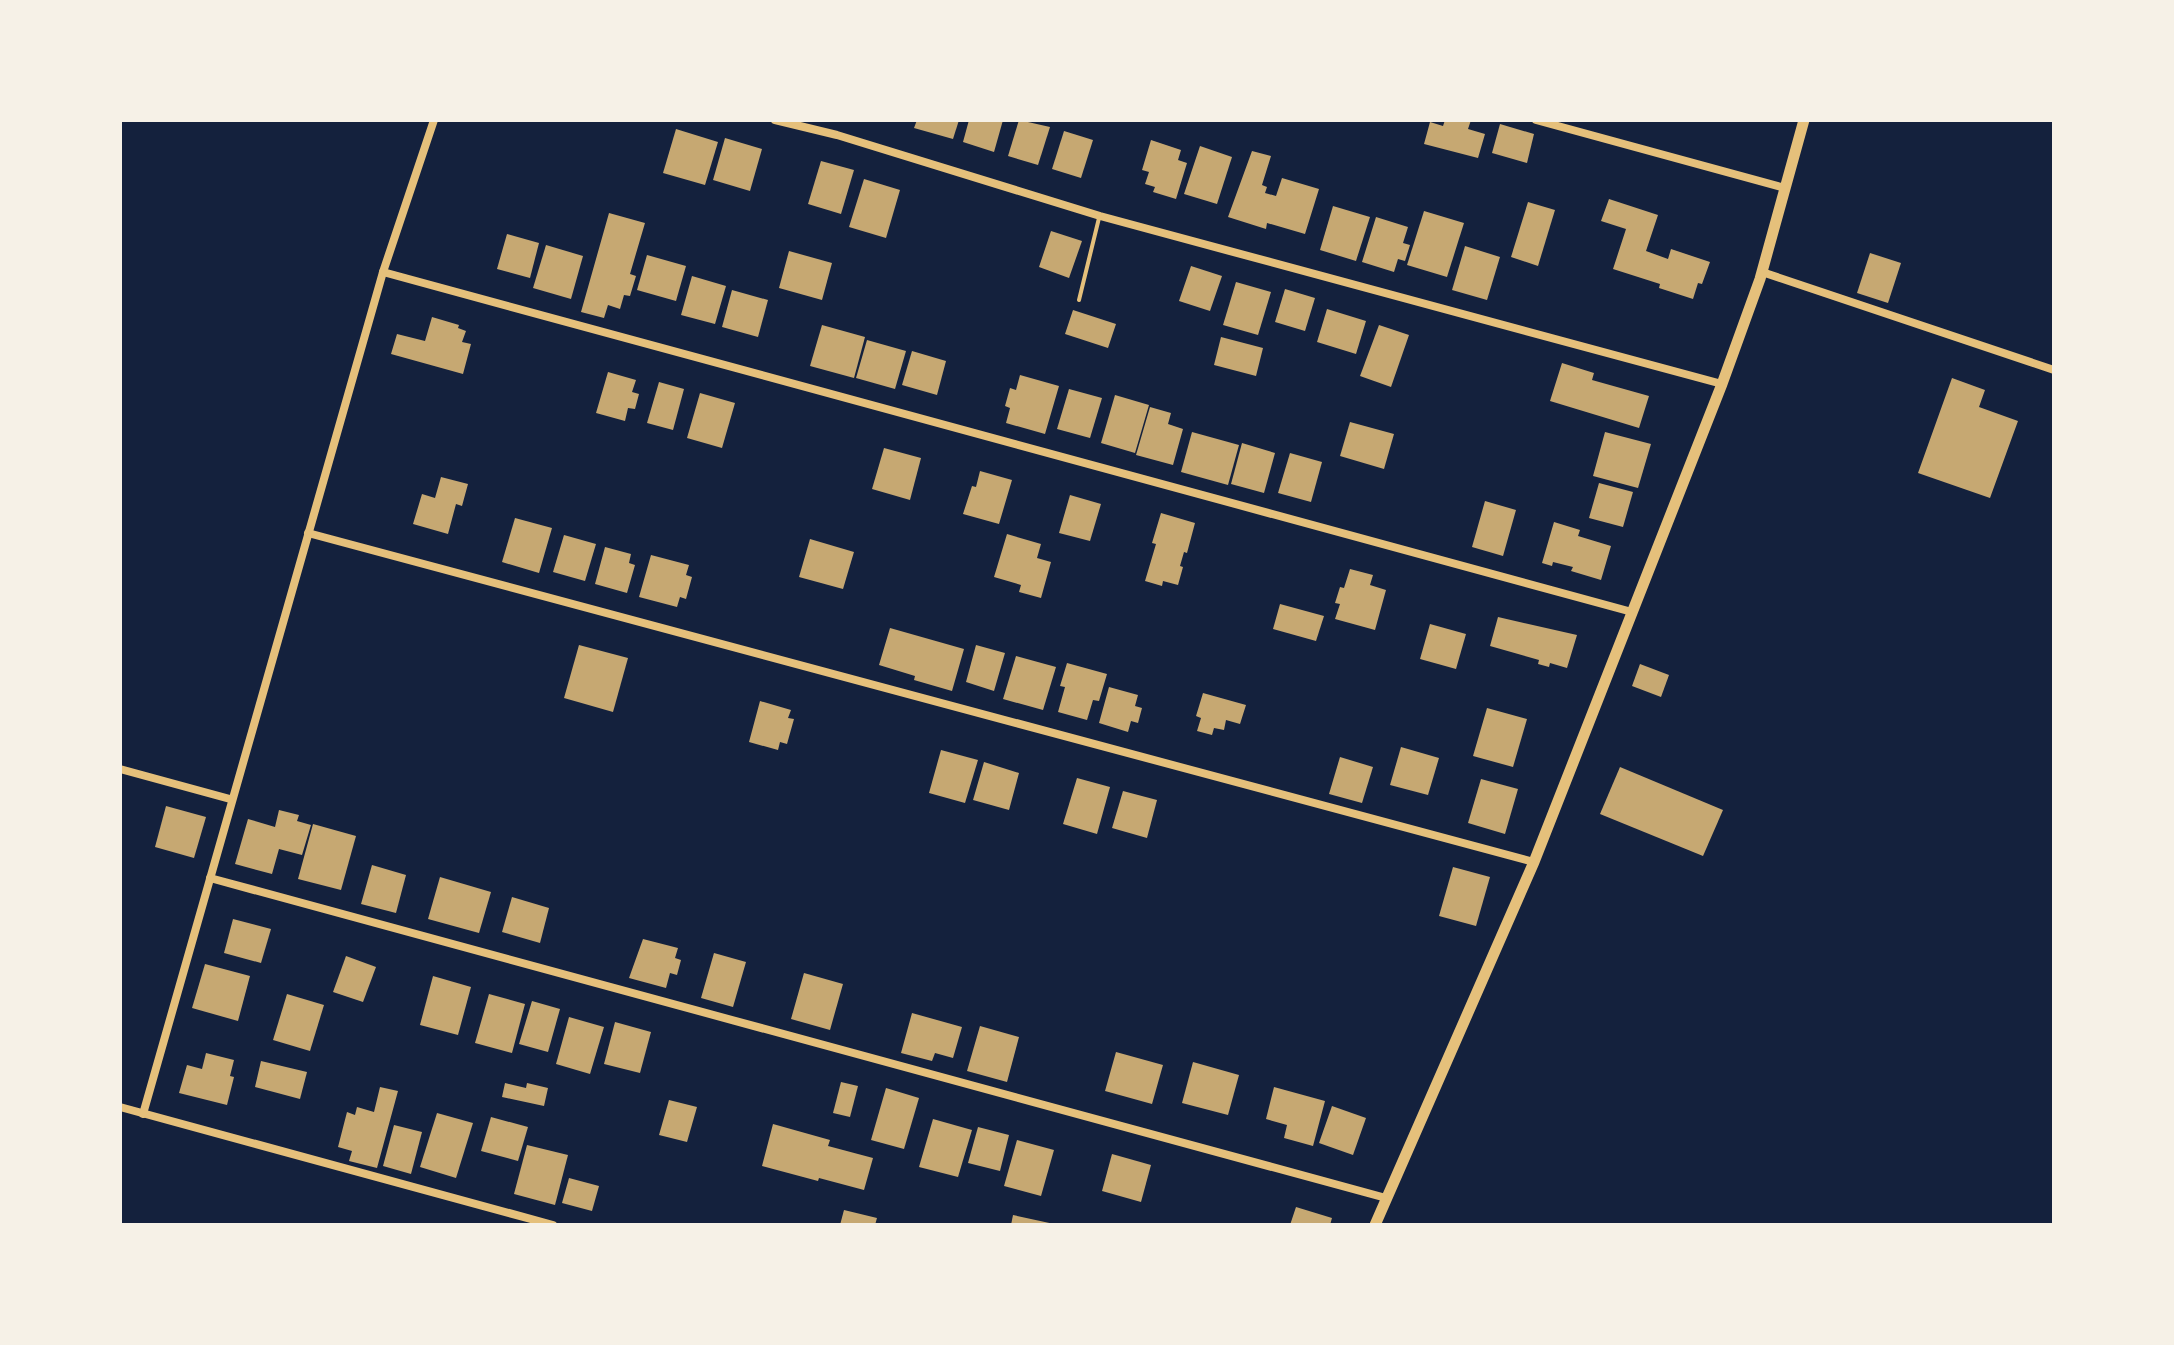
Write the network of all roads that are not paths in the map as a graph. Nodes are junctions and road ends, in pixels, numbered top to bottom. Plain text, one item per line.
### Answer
1 (434, 120) edge
2 (775, 120) edge
3 (1536, 120) edge
4 (1804, 120) edge
5 (1785, 188) junction
6 (1100, 216) junction
7 (383, 272) junction
8 (1762, 272) junction
9 (1079, 300) dead end
10 (2054, 370) edge
11 (1722, 384) junction
12 (308, 533) junction
13 (1632, 612) junction
14 (120, 769) edge
15 (230, 799) junction
16 (1534, 862) junction
17 (210, 878) junction
18 (120, 1107) edge
19 (143, 1114) junction
20 (1386, 1198) junction
21 (553, 1225) edge
22 (1375, 1225) edge

1 - 7 street
2 - 6 street
3 - 5 street
4 - 5 street
5 - 8 street
6 - 9 lane
6 - 11 street
7 - 12 street
7 - 13 street
8 - 10 street
8 - 11 street
11 - 13 street
12 - 15 street
12 - 16 street
13 - 16 street
14 - 15 street
15 - 17 street
16 - 20 street
17 - 19 street
17 - 20 street
18 - 19 street
19 - 21 street
20 - 22 street

